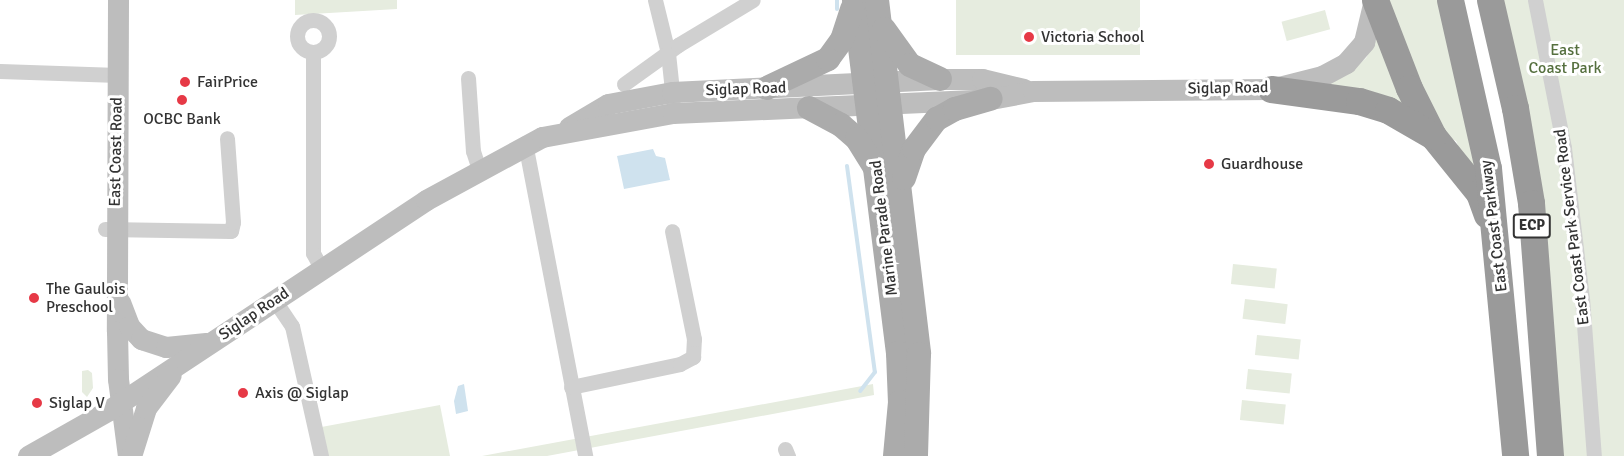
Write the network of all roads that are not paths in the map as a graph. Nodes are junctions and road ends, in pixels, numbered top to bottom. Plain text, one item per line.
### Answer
1 (109, 0) edge
2 (118, 0) edge
3 (655, 0) edge
4 (753, 0) edge
5 (1374, 0) edge
6 (1450, 0) edge
7 (1490, 0) edge
8 (1534, 0) edge
9 (866, 6) edge
10 (313, 52) dead end
11 (668, 53) junction
12 (0, 71) edge
13 (113, 75) junction
14 (468, 78) dead end
15 (940, 80) junction
16 (624, 84) dead end
17 (767, 88) junction
18 (1271, 89) junction
19 (1033, 91) junction
20 (878, 93) junction
21 (991, 99) junction
22 (673, 103) junction
23 (809, 108) junction
24 (1433, 136) junction
25 (227, 138) dead end
26 (525, 143) junction
27 (479, 170) junction
28 (877, 170) junction
29 (902, 184) junction
30 (110, 229) junction
31 (672, 231) dead end
32 (1497, 233) junction
33 (322, 270) junction
34 (118, 293) junction
35 (274, 301) junction
36 (212, 342) junction
37 (180, 363) junction
38 (571, 387) junction
39 (114, 406) junction
40 (28, 456) edge
41 (116, 456) edge
42 (129, 456) edge
43 (321, 456) edge
44 (585, 456) edge
45 (895, 456) edge
46 (916, 456) edge
47 (1515, 456) edge
48 (1550, 456) edge
49 (1594, 456) edge

1 - 13 main road
2 - 13 main road
3 - 11 street
4 - 11 street
5 - 18 main road, Siglap Road
5 - 24 highway
6 - 32 highway, East Coast Parkway / ECP
7 - 48 highway, ECP
8 - 49 street, East Coast Park Service Road
9 - 15 main road
9 - 17 main road
9 - 20 main road, Marine Parade Road
10 - 33 street
11 - 16 street
11 - 22 street
12 - 13 street
13 - 30 main road, East Coast Road
14 - 27 street
15 - 19 main road, Siglap Road
15 - 20 main road, Siglap Road
17 - 20 main road, Siglap Road
17 - 22 main road, Siglap Road
18 - 19 main road, Siglap Road
18 - 24 highway
19 - 21 main road, Siglap Road
20 - 21 main road, Siglap Road
20 - 23 main road, Siglap Road
20 - 28 main road, Marine Parade Road
20 - 29 main road, Marine Parade Road
21 - 29 main road
22 - 23 main road, Siglap Road
22 - 26 main road, Siglap Road
23 - 28 main road
24 - 32 highway
25 - 30 street, East Coast Road
26 - 27 main road, Siglap Road
26 - 38 street
27 - 33 main road, Siglap Road
28 - 45 main road, Marine Parade Road
29 - 46 main road, Marine Parade Road
30 - 34 main road, East Coast Road
30 - 39 main road, East Coast Road
31 - 38 street
32 - 47 highway, East Coast Parkway / ECP
33 - 35 main road, Siglap Road
34 - 36 main road
34 - 39 main road, East Coast Road
35 - 36 main road, Siglap Road
35 - 43 street
36 - 37 main road, Siglap Road
37 - 39 main road, Siglap Road
37 - 42 main road
38 - 44 street
39 - 40 main road, Siglap Road
39 - 41 main road, East Coast Road
39 - 42 main road, East Coast Road

